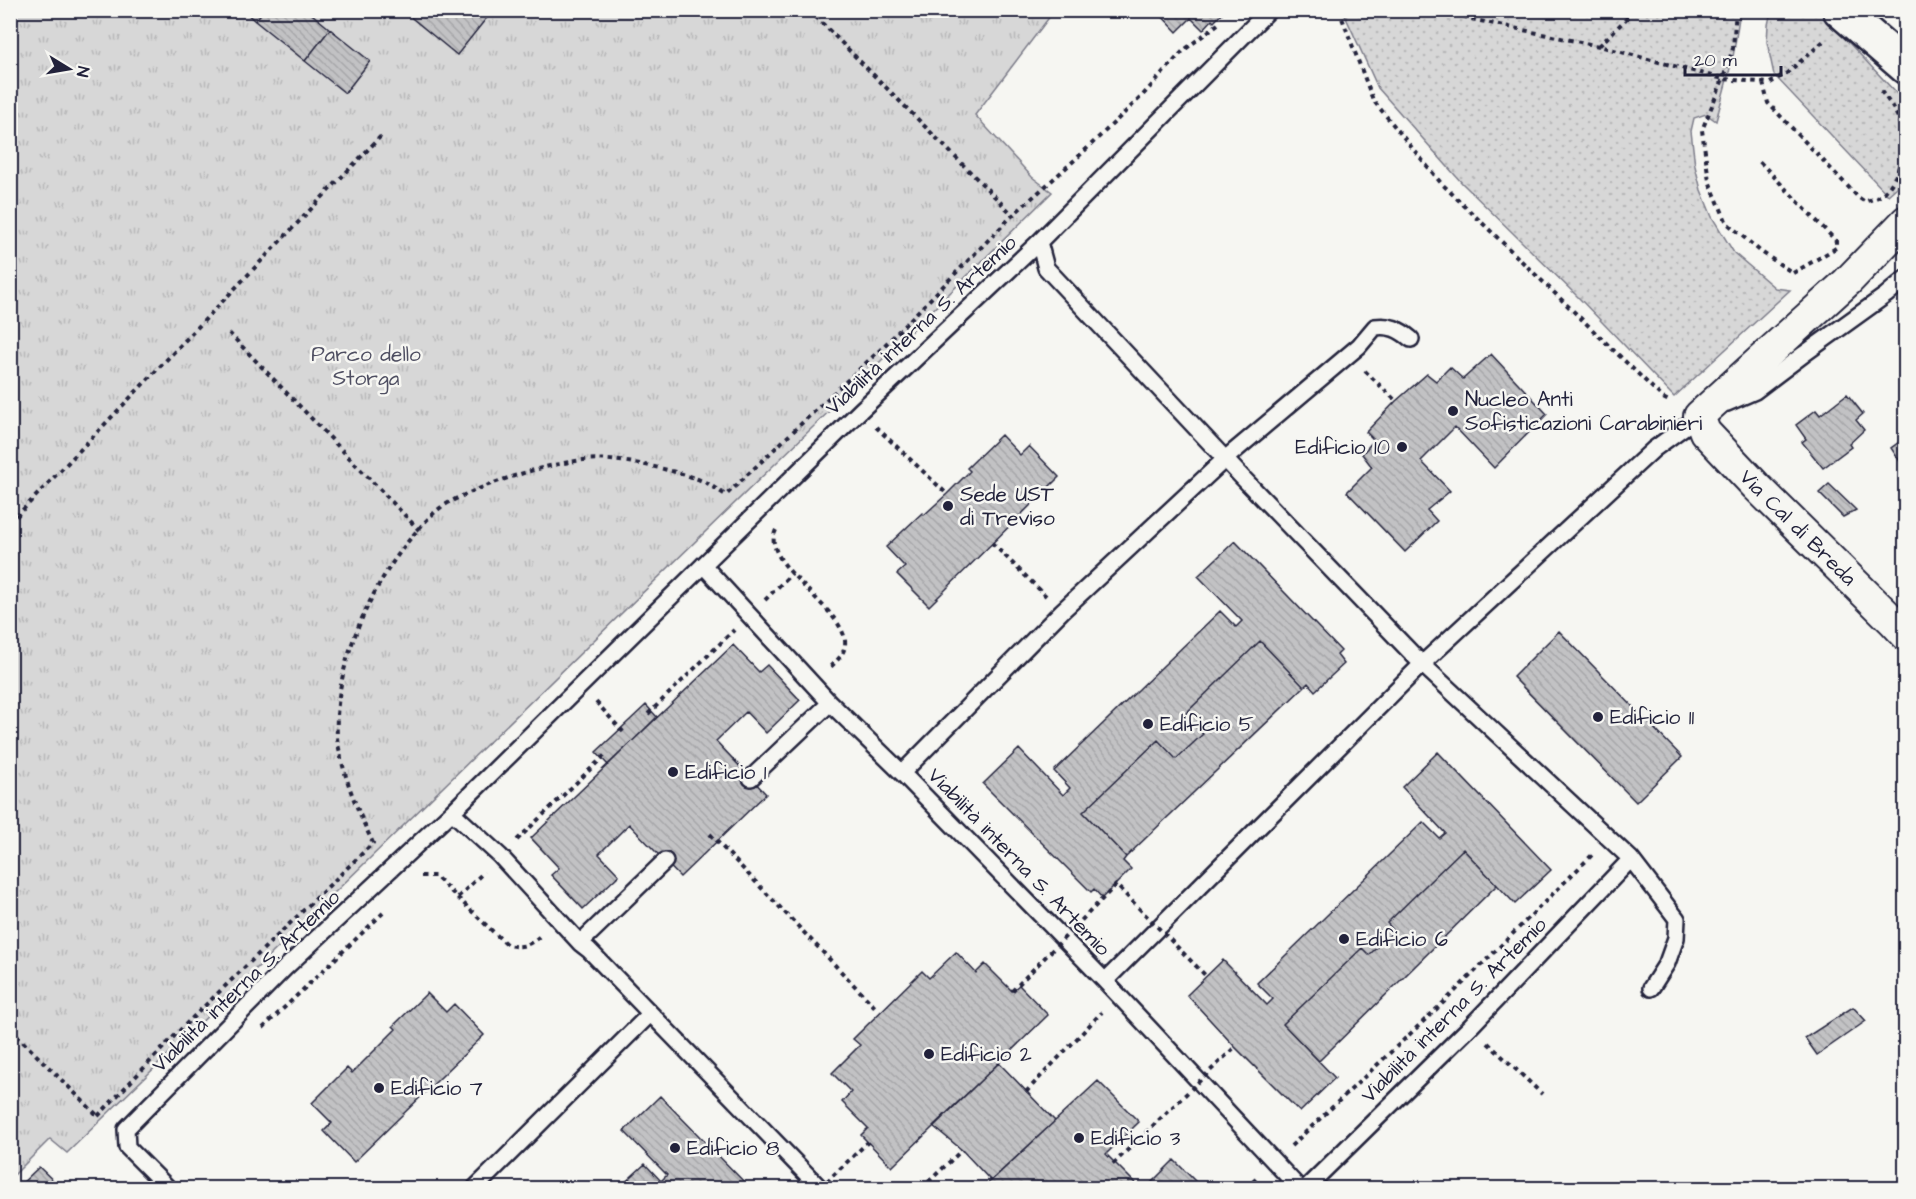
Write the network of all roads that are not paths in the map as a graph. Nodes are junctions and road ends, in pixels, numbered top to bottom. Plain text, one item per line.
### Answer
1 (1269, 10) edge
2 (1832, 20) edge
3 (1905, 67) edge
4 (1905, 221) edge
5 (1039, 242) junction
6 (1905, 278) edge
7 (1411, 339) dead end
8 (1699, 416) junction
9 (1225, 459) junction
10 (703, 565) junction
11 (1905, 635) edge
12 (1422, 664) junction
13 (830, 703) junction
14 (902, 773) junction
15 (751, 778) dead end
16 (453, 813) junction
17 (1631, 859) junction
18 (665, 861) dead end
19 (580, 943) junction
20 (1105, 981) junction
21 (1651, 988) dead end
22 (650, 1014) junction
23 (168, 1188) edge
24 (475, 1188) edge
25 (820, 1188) edge
26 (1299, 1188) edge
27 (1306, 1188) edge

1 - 5 lane
2 - 3 street
4 - 8 street
5 - 9 lane, Viabilità interna S. Artemio
5 - 10 lane, Viabilità interna S. Artemio
6 - 8 lane, Viabilità interna S. Artemio
7 - 9 lane, Viabilità interna S. Artemio
8 - 11 street, Via Cal di Breda
8 - 12 lane, Viabilità interna S. Artemio
9 - 12 lane, Viabilità interna S. Artemio
9 - 14 lane, Viabilità interna S. Artemio
10 - 13 lane, Viabilità interna S. Artemio
10 - 16 lane, Viabilità interna S. Artemio
12 - 17 lane, Viabilità interna S. Artemio
12 - 20 lane, Viabilità interna S. Artemio
13 - 14 lane, Viabilità interna S. Artemio
13 - 15 lane
14 - 20 lane, Viabilità interna S. Artemio
16 - 19 lane
16 - 23 lane, Viabilità interna S. Artemio
17 - 21 lane, Viabilità interna S. Artemio
17 - 27 lane, Viabilità interna S. Artemio
18 - 19 lane
19 - 22 lane
20 - 26 lane, Viabilità interna S. Artemio
22 - 24 lane
22 - 25 lane

